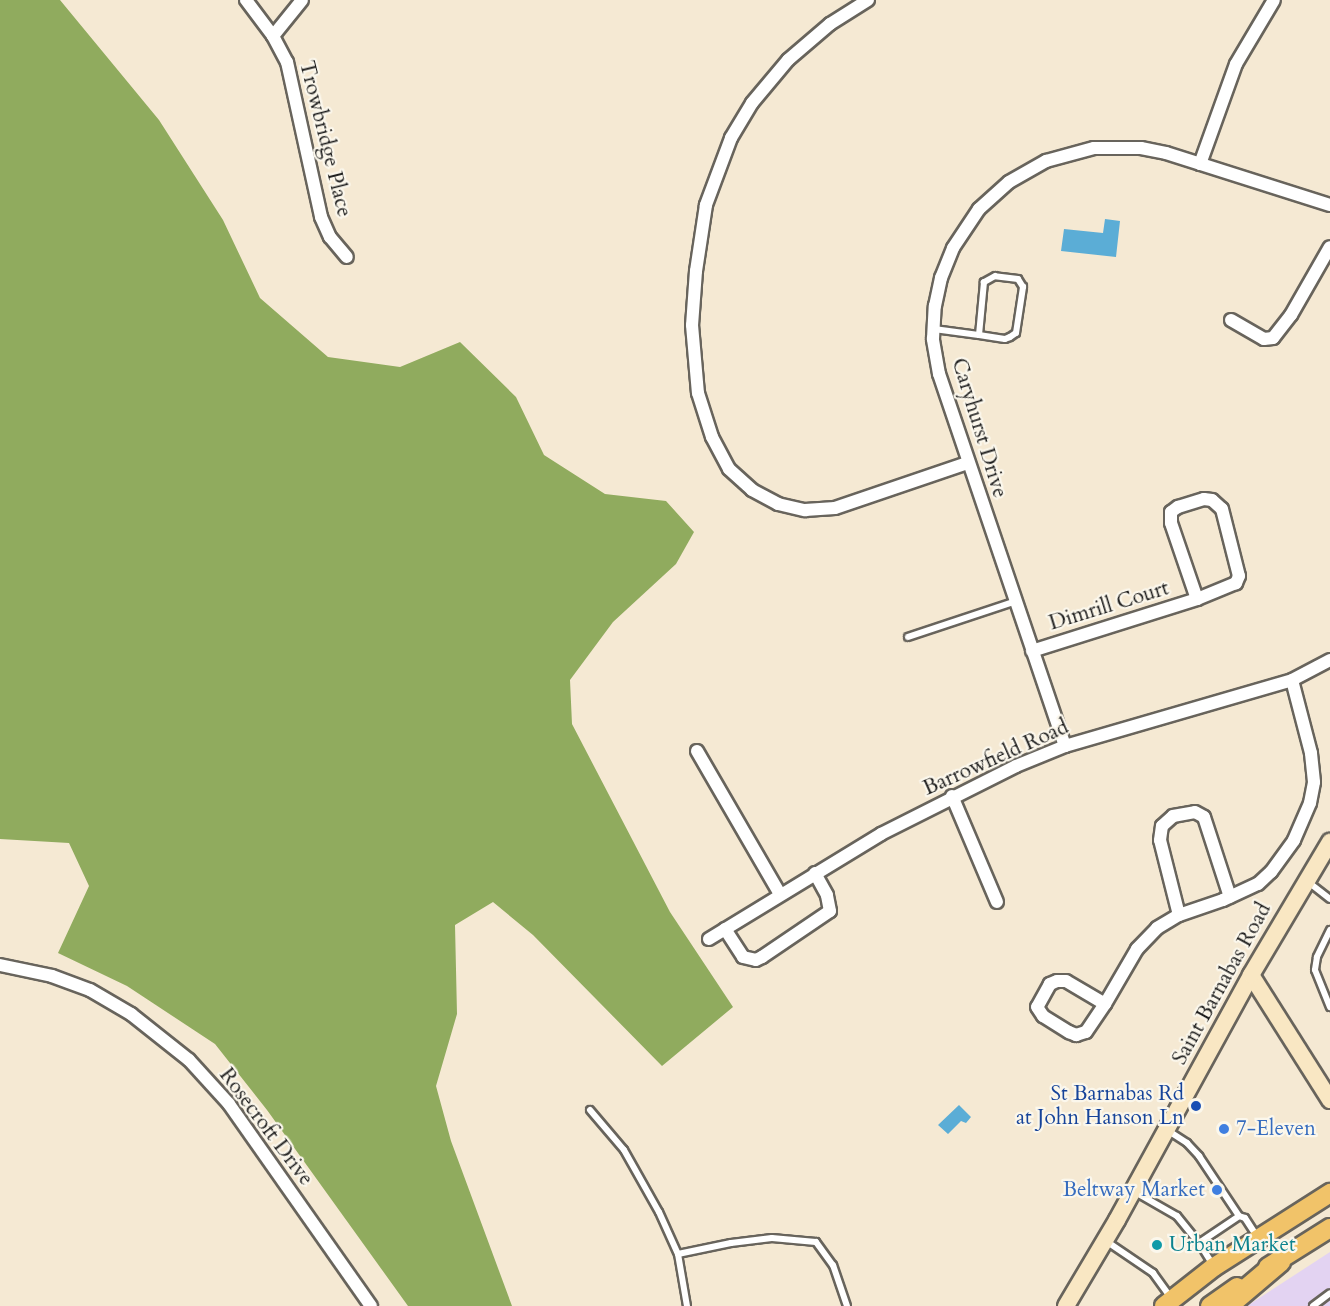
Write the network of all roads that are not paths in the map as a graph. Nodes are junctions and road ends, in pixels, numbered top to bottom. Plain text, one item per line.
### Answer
1 (246, 0) edge
2 (302, 0) edge
3 (868, 0) edge
4 (1274, 0) edge
5 (273, 36) junction
6 (1200, 164) junction
7 (1330, 205) edge
8 (1330, 247) edge
9 (347, 257) dead end
10 (1231, 320) dead end
11 (933, 329) junction
12 (979, 335) junction
13 (967, 463) junction
14 (1197, 599) junction
15 (1016, 601) junction
16 (908, 637) dead end
17 (1032, 651) junction
18 (1330, 660) edge
19 (1330, 669) edge
20 (1310, 672) junction
21 (1292, 680) junction
22 (1065, 746) junction
23 (697, 751) dead end
24 (952, 796) junction
25 (1330, 842) edge
26 (815, 873) junction
27 (1307, 881) junction
28 (780, 894) junction
29 (1230, 897) junction
30 (1330, 899) edge
31 (997, 902) dead end
32 (1179, 915) junction
33 (725, 929) junction
34 (1330, 930) edge
35 (709, 939) dead end
36 (0, 965) edge
37 (1251, 975) junction
38 (1105, 1004) junction
39 (1330, 1007) edge
40 (1330, 1100) edge
41 (590, 1110) dead end
42 (1167, 1130) junction
43 (1133, 1191) junction
44 (1330, 1193) edge
45 (1239, 1216) junction
46 (1330, 1228) edge
47 (1258, 1239) junction
48 (1106, 1241) junction
49 (1199, 1243) junction
50 (678, 1254) junction
51 (1279, 1261) junction
52 (1214, 1267) junction
53 (1330, 1293) edge
54 (1168, 1303) edge
55 (1071, 1305) edge
56 (371, 1306) edge
57 (687, 1306) edge
58 (847, 1306) edge
59 (1210, 1306) edge
60 (1226, 1306) edge
61 (1313, 1306) edge

1 - 5 street, Trowbridge Place
2 - 5 street
3 - 13 street
4 - 6 street
5 - 9 street, Trowbridge Place
6 - 7 street, Caryhurst Drive
6 - 11 street, Caryhurst Drive
8 - 10 street
11 - 12 lane
11 - 13 street, Caryhurst Drive
12 - 12 lane
13 - 15 street, Caryhurst Drive
14 - 14 street, Dimrill Court
14 - 17 street, Dimrill Court
15 - 16 lane
15 - 17 street, Caryhurst Drive
17 - 22 street, Caryhurst Drive
18 - 20 street, Barrowfield Road
19 - 20 street, Barrowfield Road
20 - 21 street, Barrowfield Road
21 - 22 street, Barrowfield Road
21 - 29 street
22 - 24 street, Barrowfield Road
23 - 28 street
24 - 26 street, Barrowfield Road
24 - 31 street
25 - 27 main road, Saint Barnabas Road
26 - 28 street, Barrowfield Road
26 - 33 street
27 - 30 lane
27 - 37 main road, Saint Barnabas Road
28 - 33 street, Barrowfield Road
29 - 32 street
29 - 32 street
32 - 38 street
33 - 35 street, Barrowfield Road
34 - 39 lane
36 - 56 street, Rosecroft Drive
37 - 40 main road
37 - 42 main road, Saint Barnabas Road
38 - 38 street
41 - 50 lane
42 - 43 main road, Saint Barnabas Road
42 - 45 lane
43 - 48 main road, Saint Barnabas Road
43 - 49 lane
44 - 47 main road
45 - 47 lane
45 - 49 lane
46 - 51 main road
47 - 52 main road
48 - 54 lane
48 - 55 main road, Saint Barnabas Road
49 - 52 lane
50 - 57 lane
50 - 58 lane
51 - 59 main road
51 - 60 highway
52 - 54 main road
53 - 61 lane

